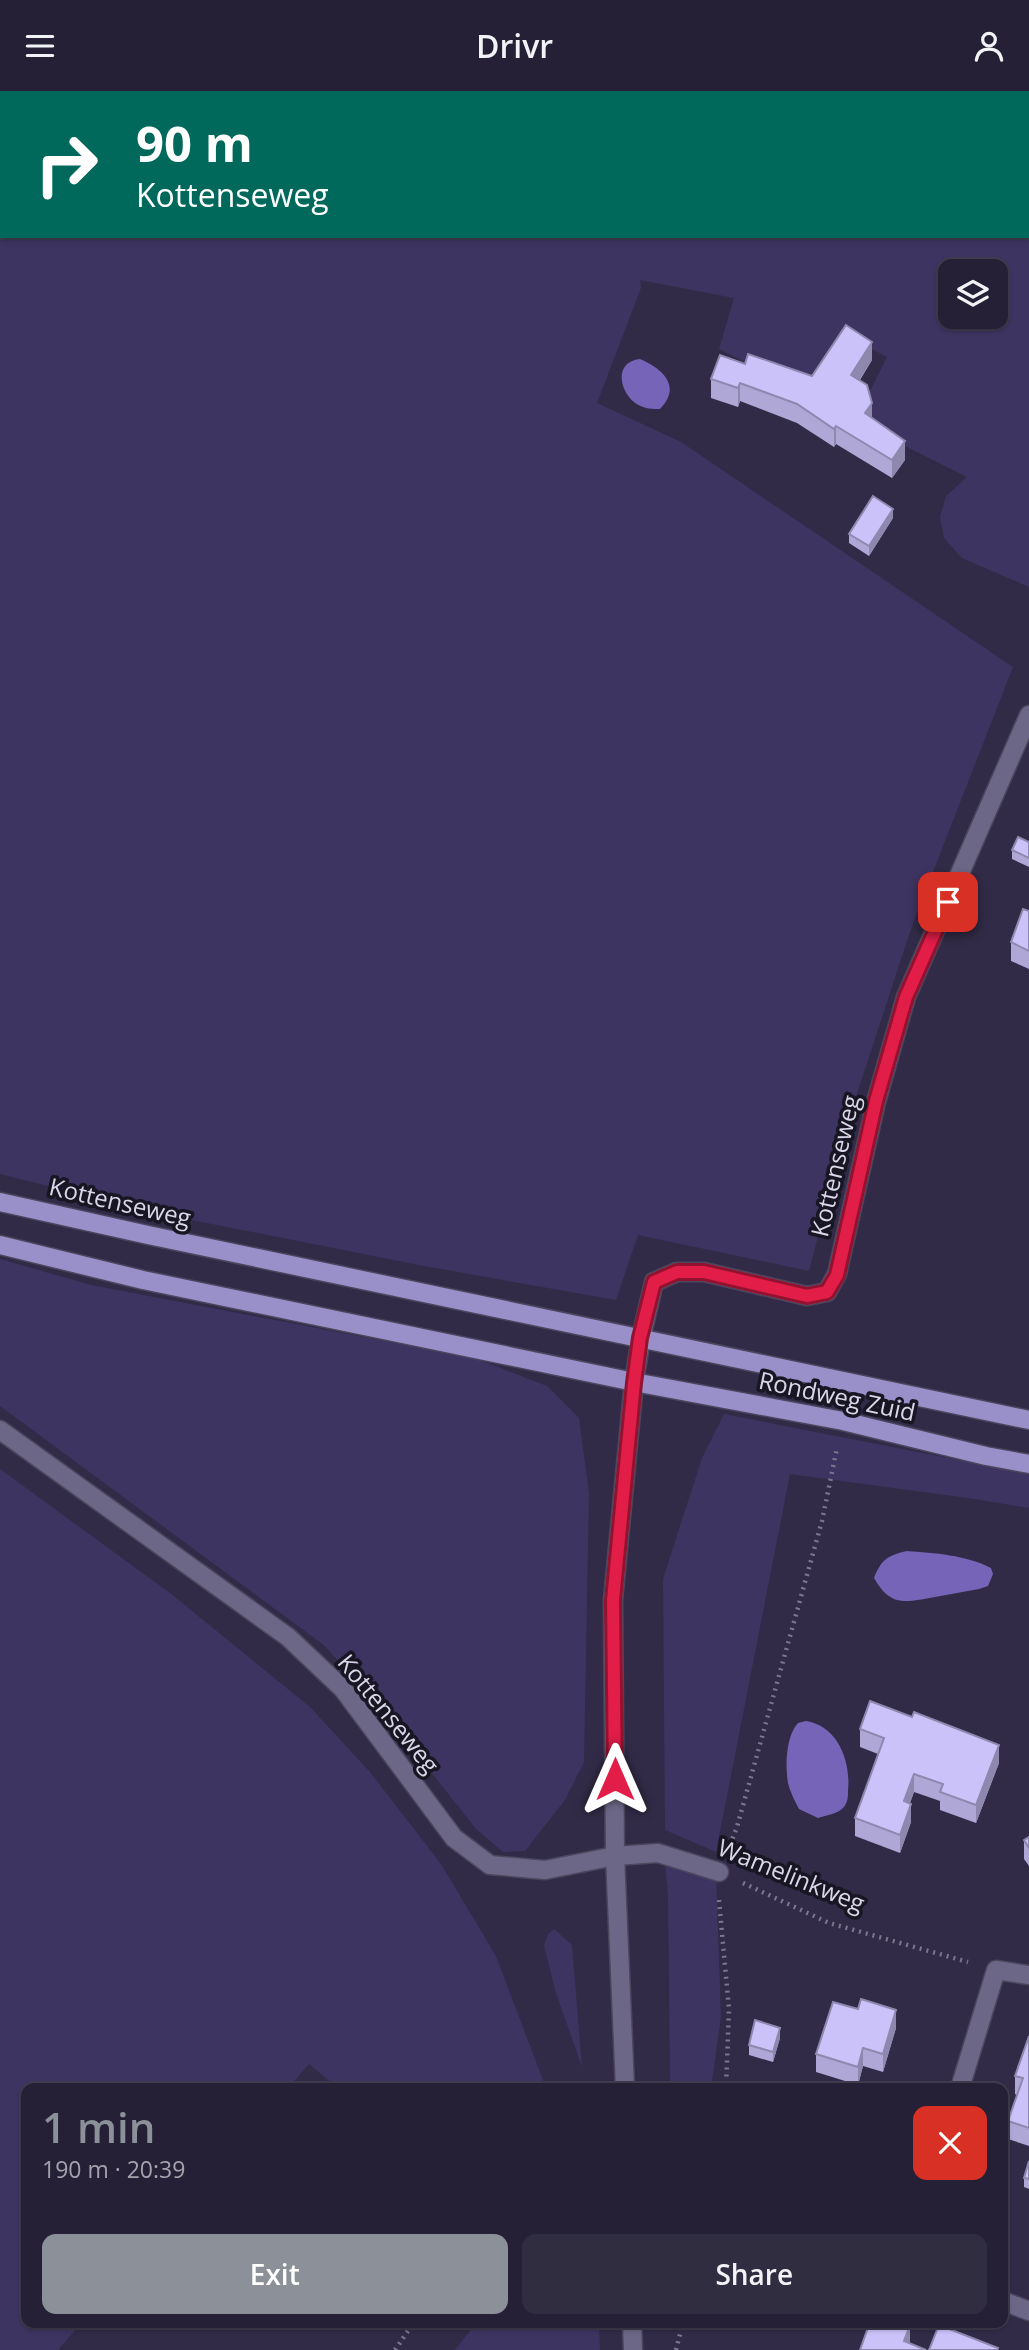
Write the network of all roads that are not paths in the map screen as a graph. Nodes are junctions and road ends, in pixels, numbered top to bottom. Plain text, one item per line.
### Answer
1 (1029, 715) edge
2 (0, 1202) edge
3 (0, 1245) edge
4 (640, 1338) junction
5 (634, 1383) junction
6 (1029, 1420) edge
7 (0, 1430) edge
8 (1029, 1464) edge
9 (615, 1856) junction
10 (719, 1872) road end
11 (1029, 1975) edge
12 (625, 2083) edge
13 (962, 2083) edge
14 (1008, 2303) edge
15 (1029, 2311) edge
16 (632, 2328) edge
17 (633, 2350) edge

1 - 4 street, Kottenseweg
2 - 4 main road, Kottenseweg
3 - 5 main road
4 - 5 street, Kottenseweg
4 - 6 main road, Rondweg Zuid
5 - 8 main road, Rondweg Zuid
5 - 9 street, Kottenseweg
7 - 9 street, Kottenseweg
9 - 10 street, Wamelinkweg
9 - 12 street, Kottenseweg
11 - 13 street
14 - 15 street
16 - 17 street

